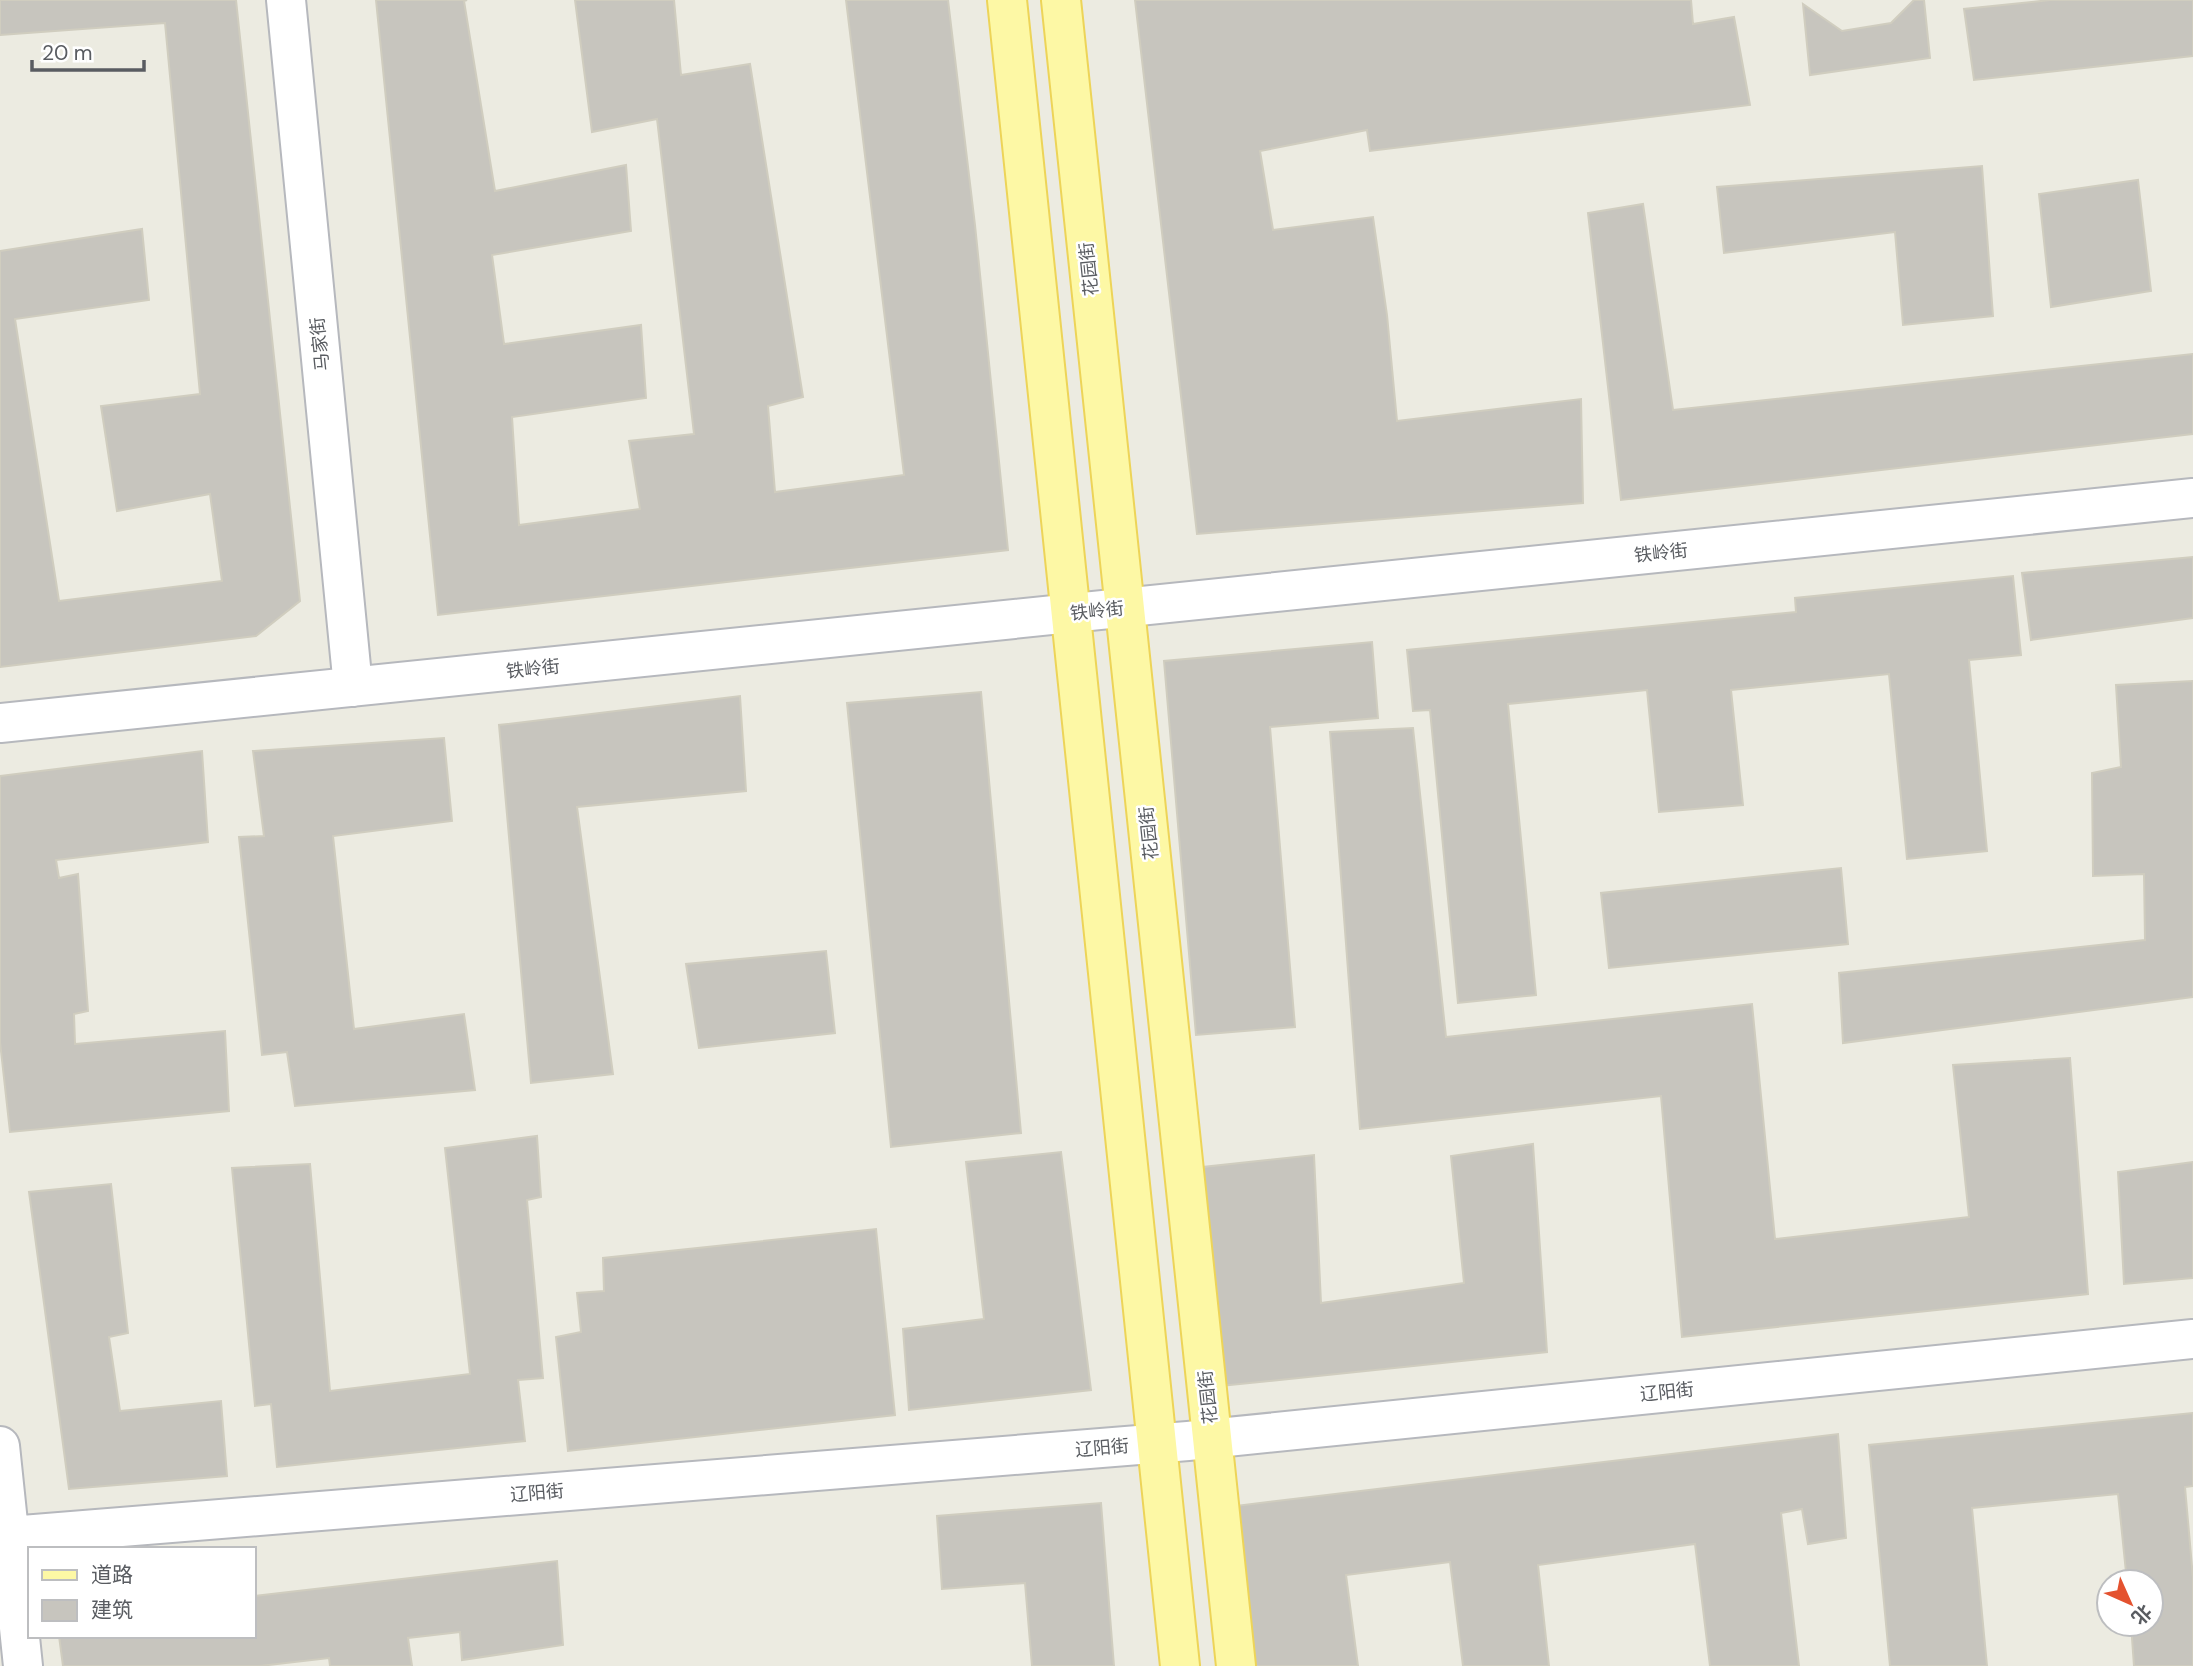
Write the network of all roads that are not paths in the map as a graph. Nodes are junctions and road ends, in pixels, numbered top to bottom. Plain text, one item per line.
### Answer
1 (286, 0) edge
2 (1007, 0) edge
3 (1061, 0) edge
4 (2193, 498) edge
5 (1125, 608) junction
6 (1071, 613) junction
7 (354, 687) junction
8 (0, 723) edge
9 (2193, 1339) edge
10 (1212, 1439) junction
11 (1157, 1443) junction
12 (0, 1446) edge
13 (10, 1536) junction
14 (23, 1666) edge
15 (1180, 1666) edge
16 (1236, 1666) edge

1 - 7 street, 马家街
2 - 6 main road
3 - 5 main road, 花园街
4 - 5 street, 铁岭街
5 - 6 street, 铁岭街
5 - 10 main road, 花园街
6 - 7 street, 铁岭街
6 - 11 main road
7 - 8 street, 铁岭街
9 - 10 street, 辽阳街
10 - 11 street, 辽阳街
10 - 16 main road, 花园街
11 - 13 street, 辽阳街
11 - 15 main road
12 - 13 street
13 - 14 street

